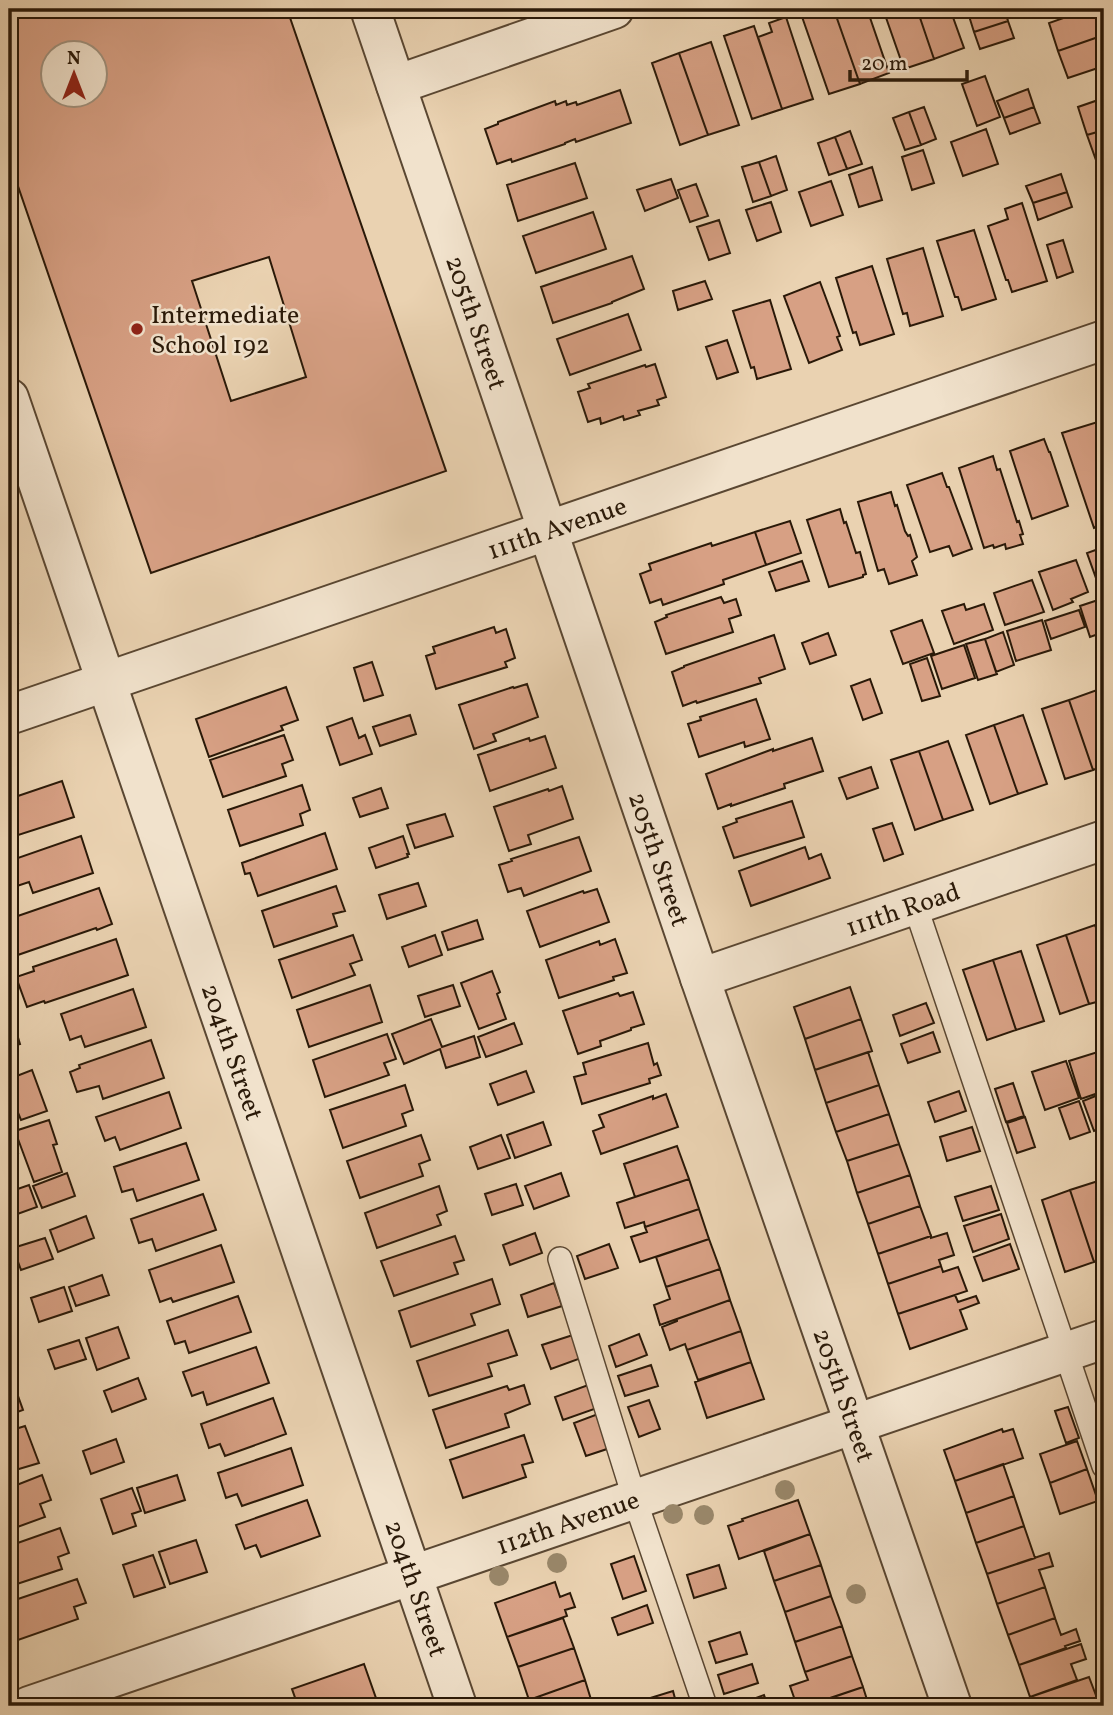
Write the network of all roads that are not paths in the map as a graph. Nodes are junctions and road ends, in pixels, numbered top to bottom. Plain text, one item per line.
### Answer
1 (370, 9) edge
2 (614, 9) edge
3 (396, 85) junction
4 (1104, 340) edge
5 (9, 398) edge
6 (547, 531) junction
7 (105, 682) junction
8 (9, 715) edge
9 (1104, 840) edge
10 (915, 905) junction
11 (700, 978) junction
12 (560, 1259) dead end
13 (1104, 1339) edge
14 (1066, 1352) junction
15 (853, 1425) junction
16 (1104, 1466) edge
17 (635, 1500) junction
18 (413, 1576) junction
19 (29, 1706) edge
20 (457, 1706) edge
21 (705, 1706) edge
22 (951, 1706) edge

1 - 3 street, 205th Street
2 - 3 street
3 - 6 street, 205th Street
4 - 6 street, 111th Avenue
5 - 7 street, 204th Street
6 - 7 street, 111th Avenue
6 - 11 street, 205th Street
7 - 8 street, 111th Avenue
7 - 18 street, 204th Street
9 - 10 street, 111th Road
10 - 11 street, 111th Road
10 - 14 lane
11 - 15 street, 205th Street
12 - 17 lane
13 - 14 street, 112th Avenue
14 - 15 street, 112th Avenue
14 - 16 lane
15 - 17 street, 112th Avenue
15 - 22 street, 205th Street
17 - 18 street, 112th Avenue
17 - 21 lane
18 - 19 street, 112th Avenue
18 - 20 street, 204th Street

